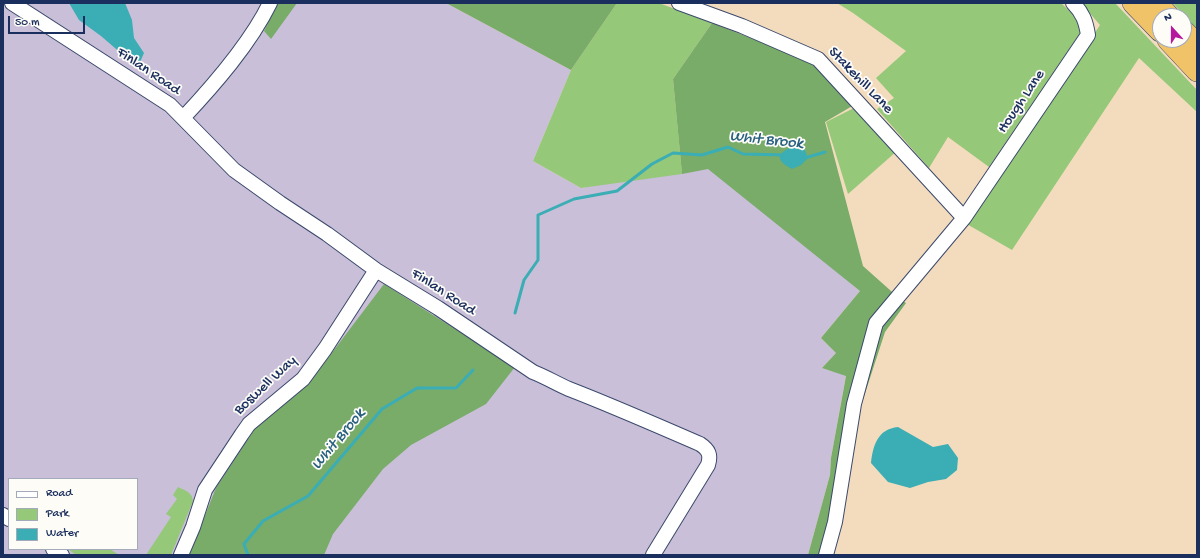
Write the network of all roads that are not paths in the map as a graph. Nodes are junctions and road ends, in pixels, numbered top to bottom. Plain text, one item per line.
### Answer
1 (12, 3) edge
2 (270, 3) edge
3 (679, 3) edge
4 (1073, 3) edge
5 (1133, 3) edge
6 (1152, 23) edge
7 (1175, 48) edge
8 (1197, 71) edge
9 (183, 118) junction
10 (964, 218) junction
11 (376, 270) junction
12 (181, 555) edge
13 (653, 555) edge
14 (826, 555) edge

1 - 9 street, Finlan Road
2 - 9 street, Finlan Road
3 - 10 street, Stakehill Lane
4 - 10 street, Hough Lane
5 - 6 highway
7 - 8 highway
9 - 11 street, Finlan Road
10 - 14 street
11 - 12 street, Boswell Way
11 - 13 street, Finlan Road

